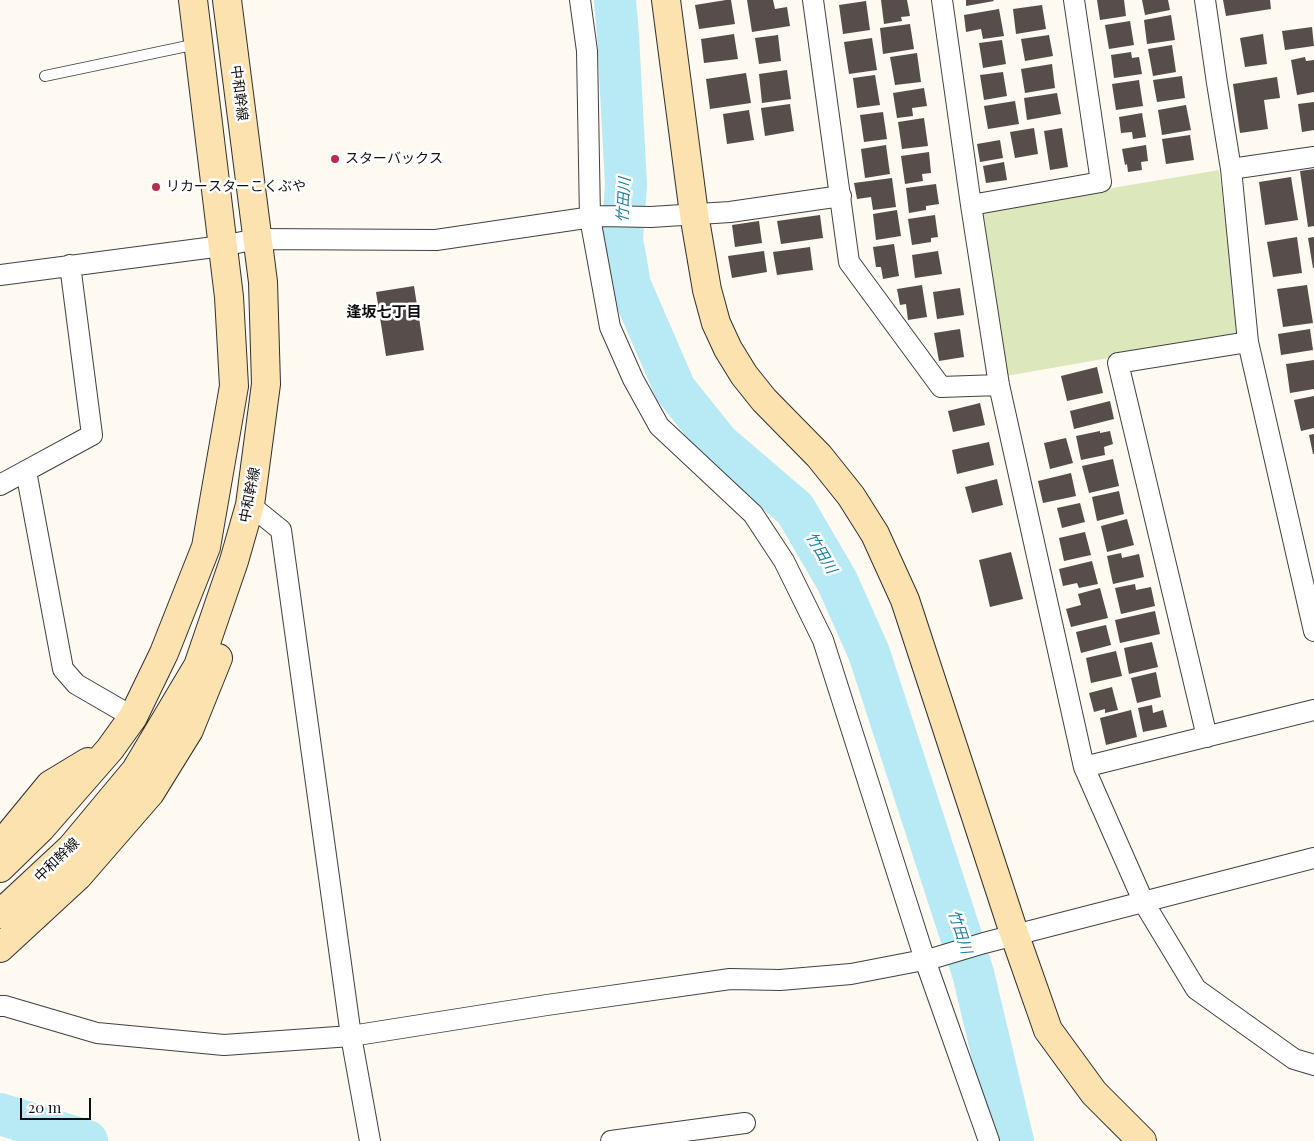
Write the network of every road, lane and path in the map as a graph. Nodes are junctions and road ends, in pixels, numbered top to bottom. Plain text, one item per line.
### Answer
1 (193, 0) edge
2 (227, 0) edge
3 (580, 0) edge
4 (666, 0) edge
5 (813, 0) edge
6 (942, 0) edge
7 (1074, 0) edge
8 (1205, 0) edge
9 (198, 43) junction
10 (45, 76) dead end
11 (1314, 156) edge
12 (1231, 169) junction
13 (841, 196) junction
14 (971, 205) junction
15 (694, 214) junction
16 (595, 217) junction
17 (257, 239) junction
18 (222, 246) junction
19 (70, 265) junction
20 (0, 275) edge
21 (1248, 342) junction
22 (999, 385) junction
23 (26, 471) junction
24 (0, 485) edge
25 (250, 505) junction
26 (224, 590) junction
27 (1314, 631) edge
28 (1314, 710) edge
29 (133, 717) junction
30 (1207, 737) junction
31 (110, 749) junction
32 (1084, 767) junction
33 (0, 846) edge
34 (1314, 858) edge
35 (0, 868) edge
36 (1144, 903) junction
37 (0, 914) edge
38 (1015, 936) junction
39 (0, 948) edge
40 (929, 959) junction
41 (2, 1004) edge
42 (351, 1036) junction
43 (1314, 1065) edge
44 (745, 1123) dead end
45 (691, 1136) edge
46 (370, 1141) edge
47 (611, 1141) edge
48 (990, 1141) edge
49 (1142, 1141) edge

1 - 9 main road
2 - 17 main road, 中和幹線
3 - 16 street
4 - 15 main road
5 - 13 street
6 - 14 street
7 - 14 street
8 - 12 street
9 - 10 lane
9 - 18 main road
11 - 12 street
12 - 21 street
13 - 15 street
13 - 22 street
14 - 22 street
15 - 16 street
15 - 38 main road
16 - 17 street
16 - 40 street
17 - 18 street
17 - 25 main road, 中和幹線
18 - 19 street
18 - 29 main road
19 - 20 street
19 - 23 street
21 - 27 street
21 - 30 street
22 - 32 street
23 - 24 street
23 - 29 street
25 - 26 main road, 中和幹線
25 - 42 street
26 - 37 main road, 中和幹線
26 - 39 main road
28 - 30 street
29 - 31 main road
30 - 32 street
31 - 33 main road
31 - 35 main road
32 - 36 street
34 - 36 street
36 - 38 street
36 - 43 street
38 - 40 street
38 - 49 main road
40 - 42 street
40 - 48 street
41 - 42 street
42 - 46 street
44 - 45 street
45 - 47 street

